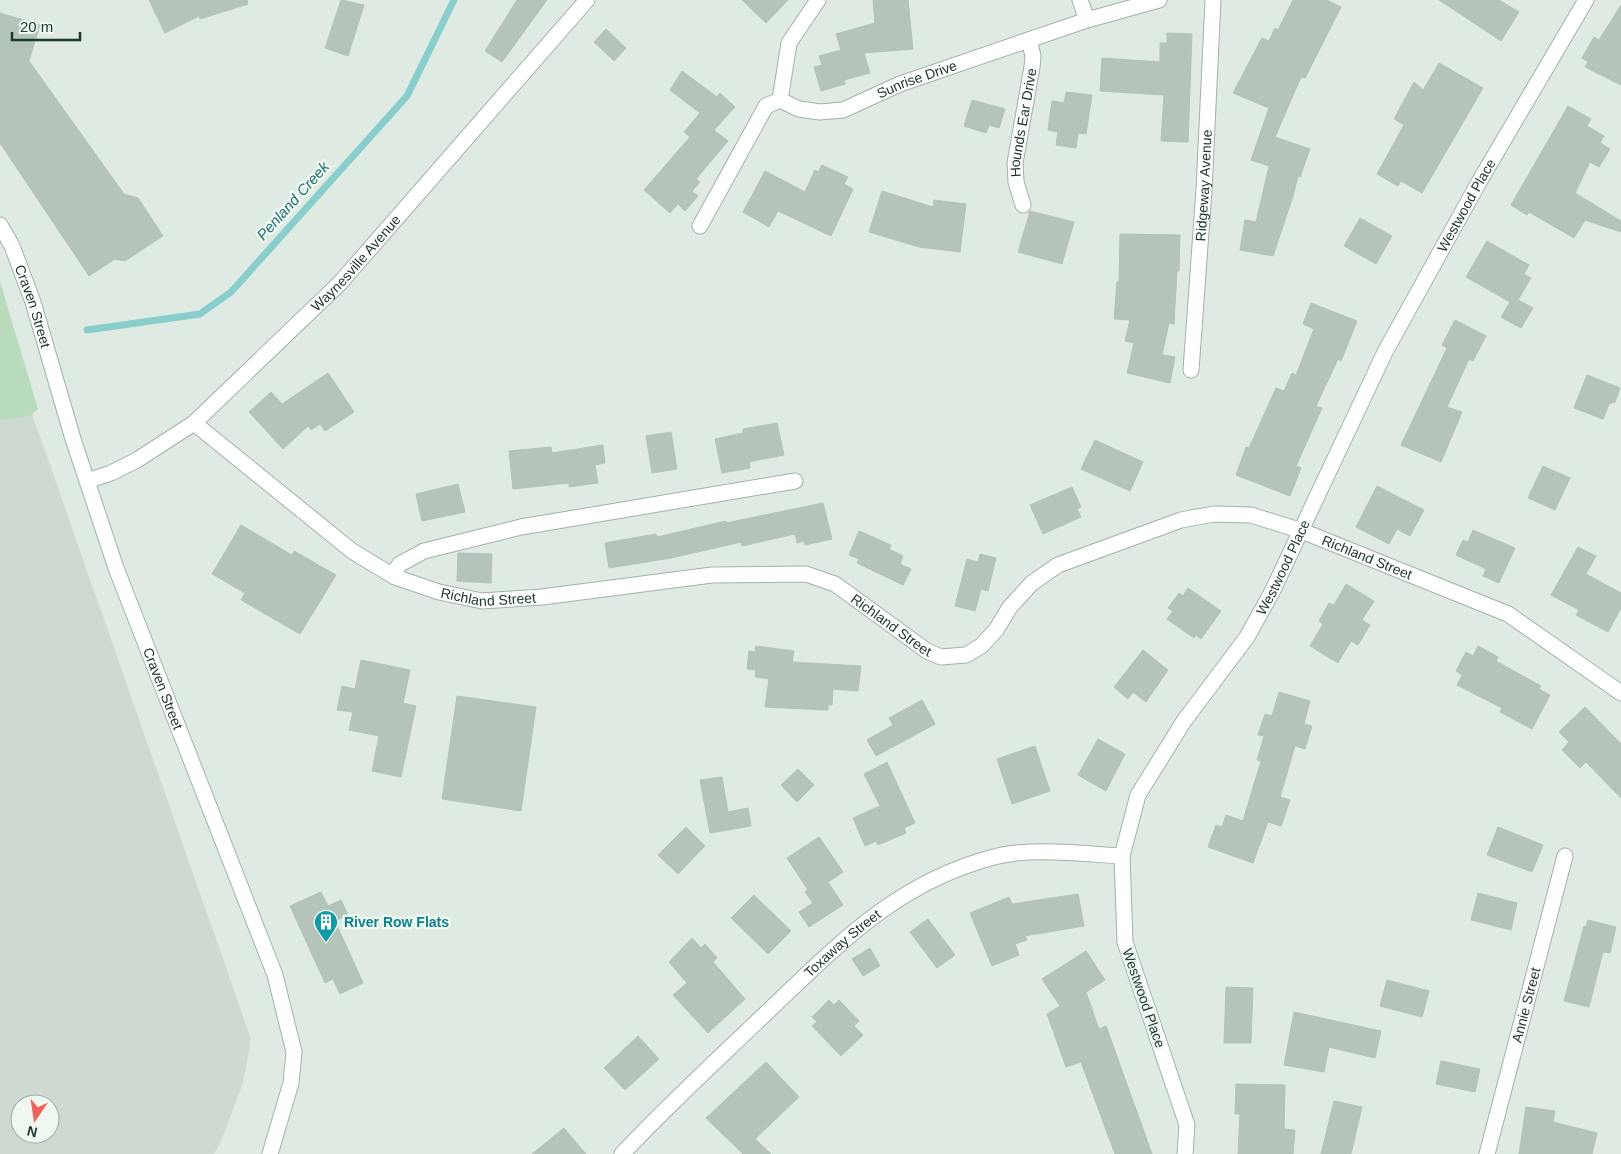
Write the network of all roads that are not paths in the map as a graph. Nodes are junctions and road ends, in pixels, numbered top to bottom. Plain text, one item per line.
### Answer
1 (587, 0) edge
2 (818, 0) edge
3 (1080, 0) edge
4 (1159, 0) edge
5 (1213, 0) edge
6 (1586, 0) edge
7 (1087, 20) junction
8 (1029, 40) junction
9 (780, 100) junction
10 (1023, 205) dead end
11 (0, 225) edge
12 (700, 226) dead end
13 (1192, 370) dead end
14 (194, 423) junction
15 (87, 481) junction
16 (795, 481) dead end
17 (1302, 531) junction
18 (392, 575) junction
19 (1621, 692) edge
20 (1122, 856) junction
21 (1565, 856) dead end
22 (270, 1154) edge
23 (622, 1154) edge
24 (1184, 1154) edge
25 (1487, 1154) edge

1 - 14 street, Waynesville Avenue
2 - 9 street
3 - 7 street
4 - 7 street, Sunrise Drive
5 - 13 street, Ridgeway Avenue
6 - 17 street, Westwood Place
7 - 8 street, Sunrise Drive
8 - 9 street, Sunrise Drive
8 - 10 street, Hounds Ear Drive
9 - 12 street
11 - 15 street, Craven Street
14 - 15 street, Waynesville Avenue
14 - 18 street, Richland Street
15 - 22 street, Craven Street
16 - 18 street
17 - 18 street, Richland Street
17 - 19 street, Richland Street
17 - 20 street, Westwood Place
20 - 23 street, Toxaway Street
20 - 24 street, Westwood Place
21 - 25 street, Annie Street

